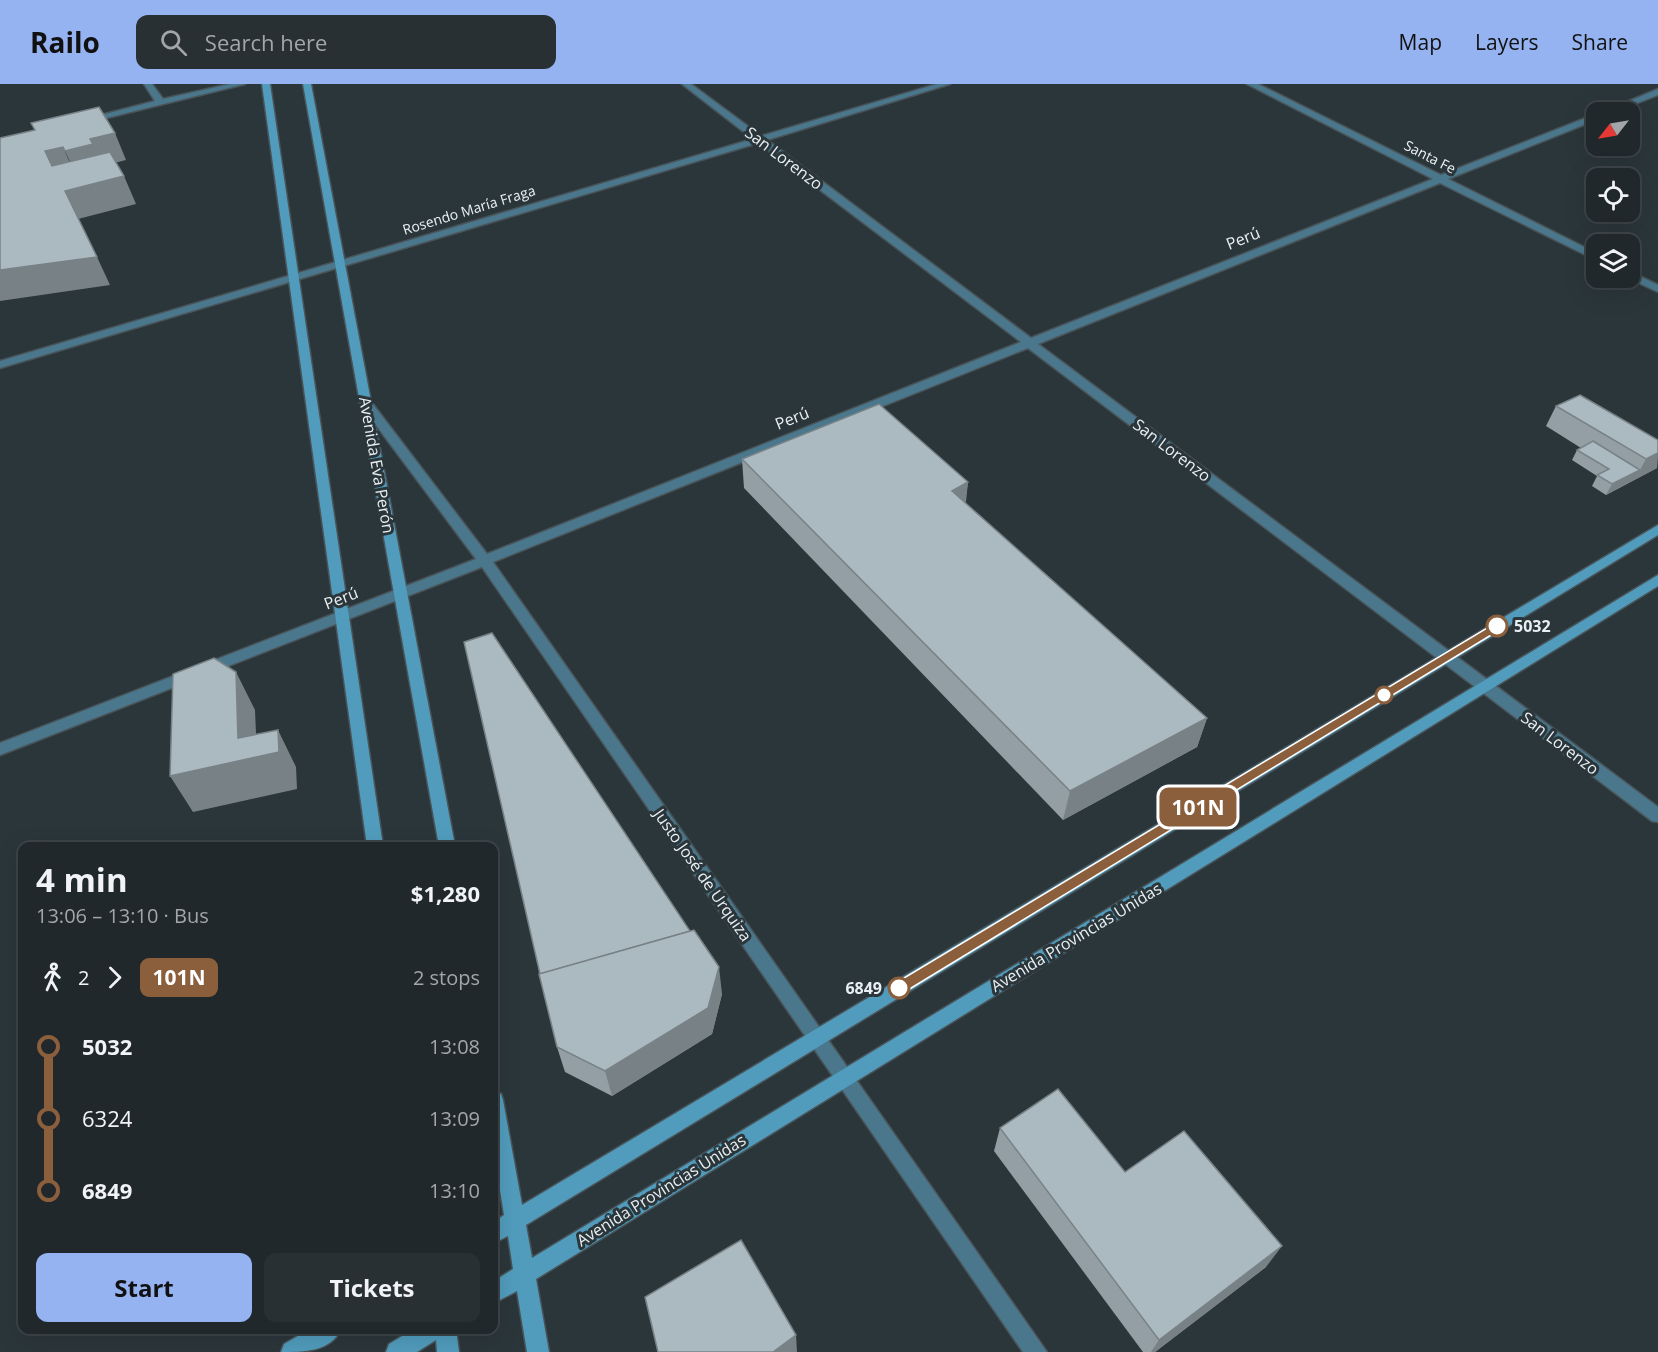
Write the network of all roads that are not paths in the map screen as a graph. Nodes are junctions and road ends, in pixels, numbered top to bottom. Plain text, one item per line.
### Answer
1 (148, 84) edge
2 (241, 84) edge
3 (266, 84) edge
4 (307, 84) edge
5 (686, 84) edge
6 (946, 84) edge
7 (1251, 84) edge
8 (1658, 92) edge
9 (1632, 102) edge
10 (161, 103) junction
11 (1586, 121) edge
12 (81, 122) edge
13 (760, 139) junction
14 (1440, 179) junction
15 (1586, 252) edge
16 (340, 264) junction
17 (294, 278) junction
18 (1640, 280) edge
19 (1658, 289) edge
20 (1029, 343) junction
21 (0, 365) edge
22 (365, 402) junction
23 (1658, 529) edge
24 (484, 560) junction
25 (1658, 580) edge
26 (400, 594) junction
27 (342, 616) junction
28 (1446, 657) junction
29 (1485, 686) junction
30 (0, 749) edge
31 (1658, 816) edge
32 (374, 842) edge
33 (446, 842) edge
34 (817, 1038) junction
35 (845, 1078) junction
36 (498, 1123) edge
37 (515, 1220) junction
38 (498, 1231) edge
39 (525, 1274) junction
40 (498, 1291) edge
41 (322, 1334) edge
42 (426, 1334) edge
43 (446, 1334) edge
44 (292, 1352) edge
45 (397, 1352) edge
46 (448, 1352) edge
47 (538, 1352) edge
48 (1036, 1352) edge

1 - 10 street
2 - 10 street
3 - 17 main road
4 - 16 main road, Avenida Eva Perón
5 - 13 street, San Lorenzo
6 - 13 street, Rosendo María Fraga
7 - 14 street, Santa Fe
8 - 9 street
10 - 12 street
11 - 14 street, Perú
13 - 16 street, Rosendo María Fraga
13 - 20 street, San Lorenzo
14 - 15 street, Santa Fe
14 - 20 street, Perú
16 - 17 street, Rosendo María Fraga
16 - 22 main road, Avenida Eva Perón
17 - 21 street, Rosendo María Fraga
17 - 27 main road
18 - 19 street
20 - 24 street, Perú
20 - 28 street, San Lorenzo
22 - 24 street, Justo José de Urquiza
22 - 26 main road, Avenida Eva Perón
23 - 28 main road
24 - 26 street, Perú
24 - 34 street, Justo José de Urquiza
25 - 29 main road, Avenida Provincias Unidas
26 - 27 street, Perú
26 - 33 main road, Avenida Eva Perón
27 - 30 street, Perú
27 - 32 main road
28 - 29 street, San Lorenzo
28 - 34 main road
29 - 31 street, San Lorenzo
29 - 35 main road, Avenida Provincias Unidas
34 - 35 street, Justo José de Urquiza
34 - 37 main road
35 - 39 main road, Avenida Provincias Unidas
35 - 48 street, Justo José de Urquiza
36 - 37 main road
37 - 38 main road
37 - 39 main road
39 - 40 main road, Avenida Provincias Unidas
39 - 47 main road
41 - 44 main road
42 - 45 main road
43 - 46 main road

